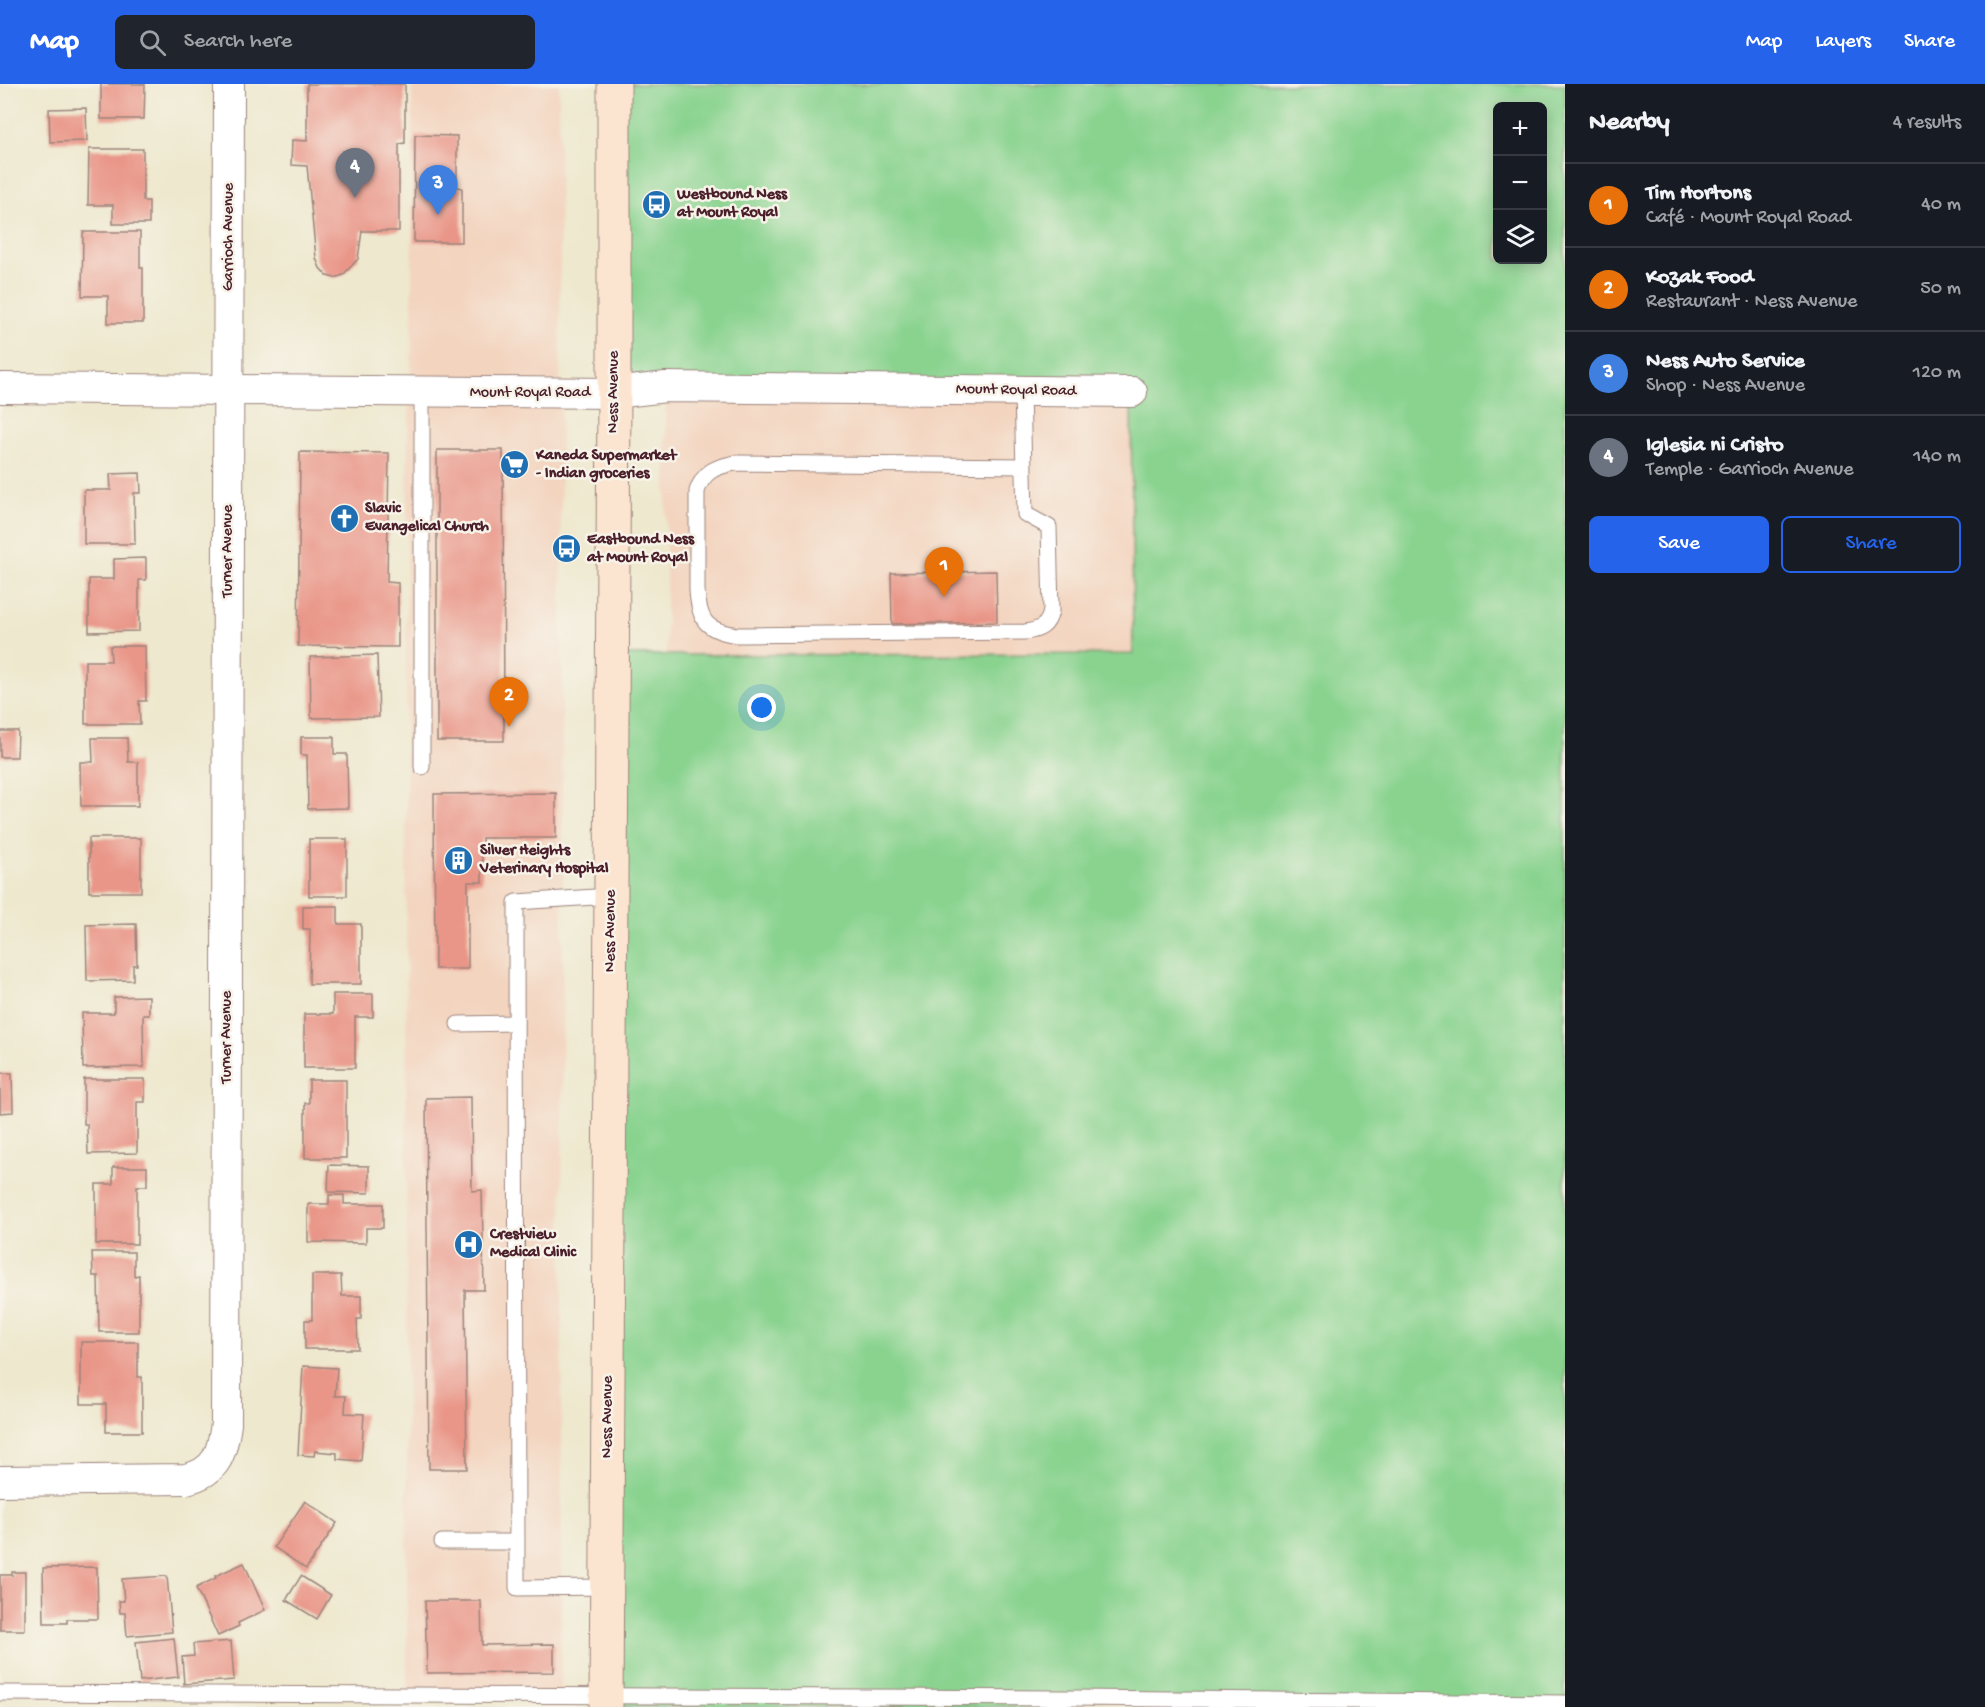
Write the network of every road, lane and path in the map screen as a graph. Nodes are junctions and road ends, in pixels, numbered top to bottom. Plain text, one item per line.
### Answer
1 (229, 84) edge
2 (614, 84) edge
3 (0, 388) edge
4 (229, 389) junction
5 (1022, 391) junction
6 (422, 392) junction
7 (1132, 392) dead end
8 (614, 393) junction
9 (1024, 466) junction
10 (422, 766) dead end
11 (611, 897) junction
12 (516, 1023) junction
13 (458, 1024) dead end
14 (0, 1481) edge
15 (442, 1542) dead end
16 (516, 1542) junction
17 (607, 1587) junction
18 (0, 1693) edge
19 (606, 1702) edge
20 (1565, 1703) edge

1 - 4 street, Garrioch Avenue
2 - 8 main road, Ness Avenue
3 - 4 street, Mount Royal Road
4 - 6 street, Mount Royal Road
4 - 14 street, Turner Avenue
5 - 7 street, Mount Royal Road
5 - 8 street, Mount Royal Road
5 - 9 lane
6 - 8 street, Mount Royal Road
6 - 10 lane
8 - 11 main road, Ness Avenue
9 - 9 lane
11 - 12 lane
11 - 17 main road, Ness Avenue
12 - 13 lane
12 - 16 lane
15 - 16 lane
16 - 17 lane
17 - 19 main road, Ness Avenue
18 - 19 lane
19 - 20 lane

